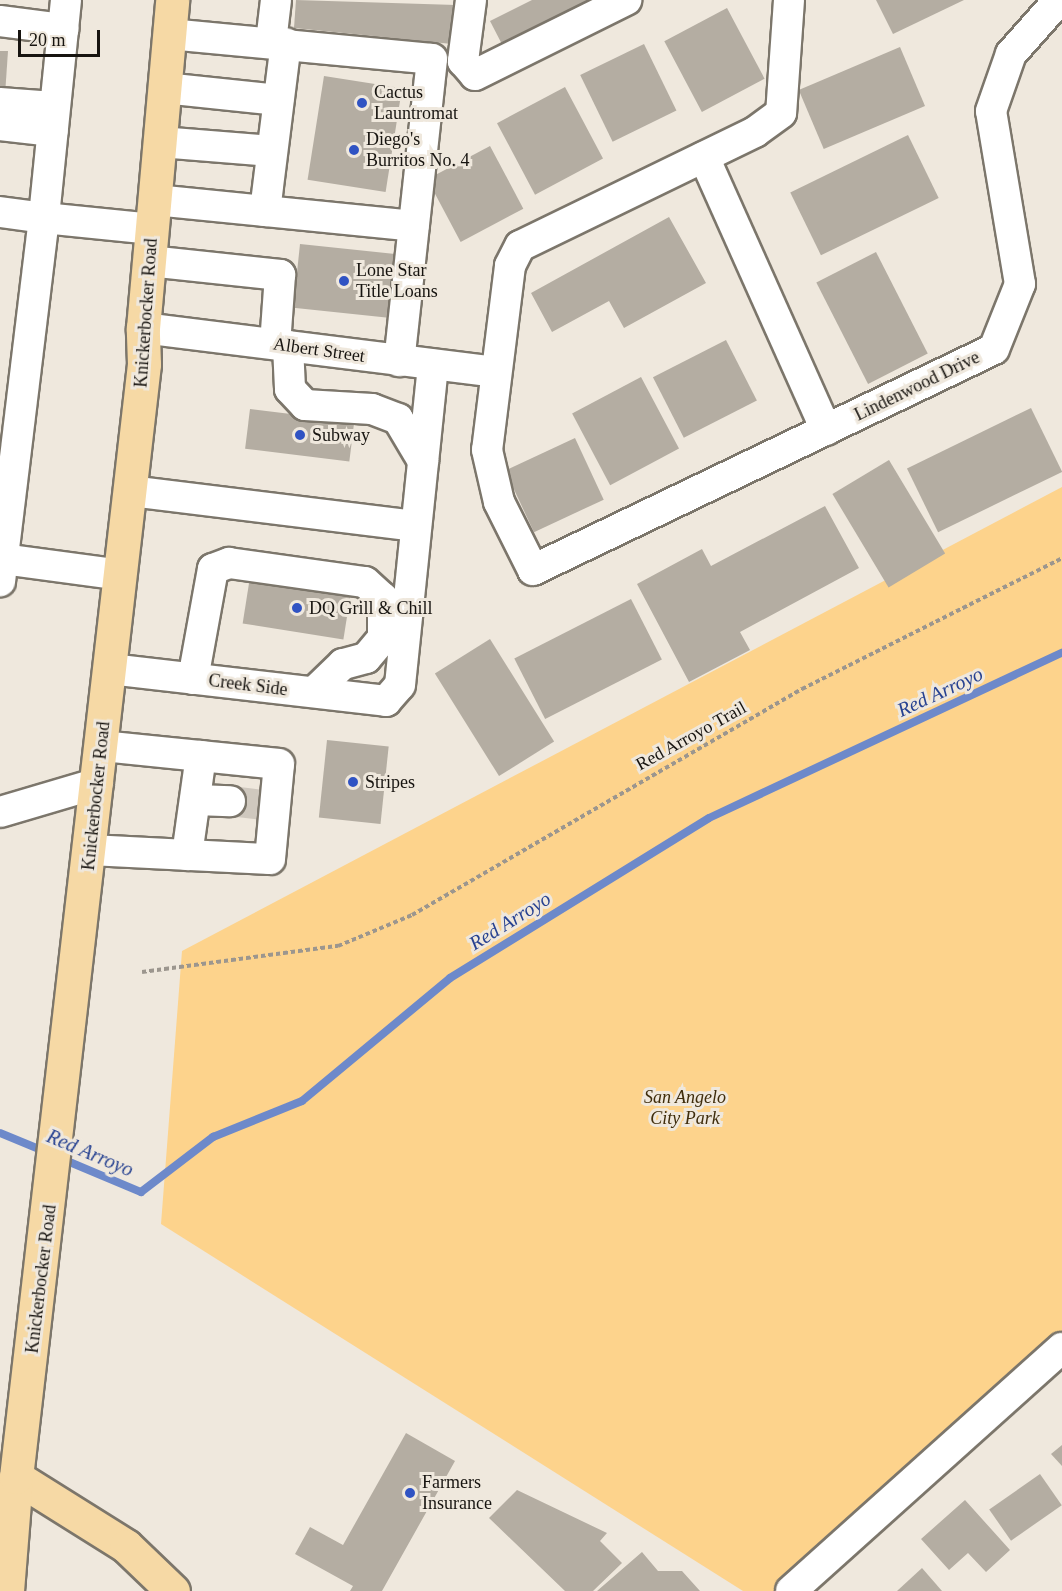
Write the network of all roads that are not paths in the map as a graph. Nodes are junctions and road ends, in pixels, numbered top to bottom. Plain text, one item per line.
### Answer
1 (172, 0) edge
2 (276, 0) edge
3 (471, 0) edge
4 (626, 0) edge
5 (789, 0) edge
6 (1059, 0) edge
7 (64, 14) edge
8 (0, 21) edge
9 (169, 34) junction
10 (279, 42) junction
11 (164, 88) junction
12 (278, 100) junction
13 (0, 103) edge
14 (54, 119) junction
15 (0, 125) edge
16 (160, 142) junction
17 (272, 151) junction
18 (704, 157) junction
19 (0, 194) edge
20 (45, 209) junction
21 (265, 211) junction
22 (0, 212) edge
23 (414, 226) junction
24 (152, 230) junction
25 (143, 327) junction
26 (281, 345) junction
27 (399, 361) junction
28 (433, 365) junction
29 (495, 372) junction
30 (12, 388) edge
31 (826, 430) junction
32 (423, 461) junction
33 (130, 491) junction
34 (5, 499) edge
35 (416, 526) junction
36 (1, 570) edge
37 (121, 575) junction
38 (110, 669) junction
39 (193, 679) junction
40 (314, 692) junction
41 (102, 746) junction
42 (201, 756) junction
43 (98, 783) junction
44 (196, 800) junction
45 (231, 801) tunnel mouth
46 (0, 812) edge
47 (90, 850) junction
48 (187, 855) junction
49 (1062, 1348) edge
50 (16, 1477) junction
51 (7, 1591) edge
52 (173, 1591) edge
53 (791, 1591) edge

1 - 9 main road, Knickerbocker Road
2 - 10 street
3 - 4 street
5 - 18 street
6 - 31 street, Lindenwood Drive
7 - 8 street
7 - 14 street
9 - 10 street
9 - 11 main road, Knickerbocker Road
10 - 12 street
10 - 23 street
11 - 12 street
11 - 16 main road, Knickerbocker Road
12 - 17 street
13 - 14 street
14 - 15 street
14 - 20 street
16 - 17 street
16 - 24 main road, Knickerbocker Road
17 - 21 street
18 - 29 street
18 - 31 street
19 - 20 street
20 - 22 street
20 - 24 street
20 - 30 street
21 - 23 street
21 - 24 street
23 - 27 street
24 - 25 main road, Knickerbocker Road
24 - 26 street
25 - 26 street, Albert Street
25 - 33 main road, Knickerbocker Road
26 - 27 street, Albert Street
26 - 32 street
27 - 28 street, Albert Street
28 - 29 street, Albert Street
28 - 32 street
29 - 31 street, Lindenwood Drive
30 - 34 street
32 - 35 street
33 - 35 street
33 - 37 main road, Knickerbocker Road
34 - 36 street
35 - 40 street, Creek Side
36 - 37 street
37 - 38 main road, Knickerbocker Road
38 - 39 street, Creek Side
38 - 41 main road, Knickerbocker Road
39 - 40 street, Creek Side
39 - 40 street
41 - 42 street
41 - 43 main road, Knickerbocker Road
42 - 44 street
42 - 48 street
43 - 46 street
43 - 47 main road, Knickerbocker Road
44 - 45 street
44 - 48 street
47 - 48 street
47 - 50 main road, Knickerbocker Road
49 - 53 street
50 - 51 main road, Knickerbocker Road
50 - 52 main road

